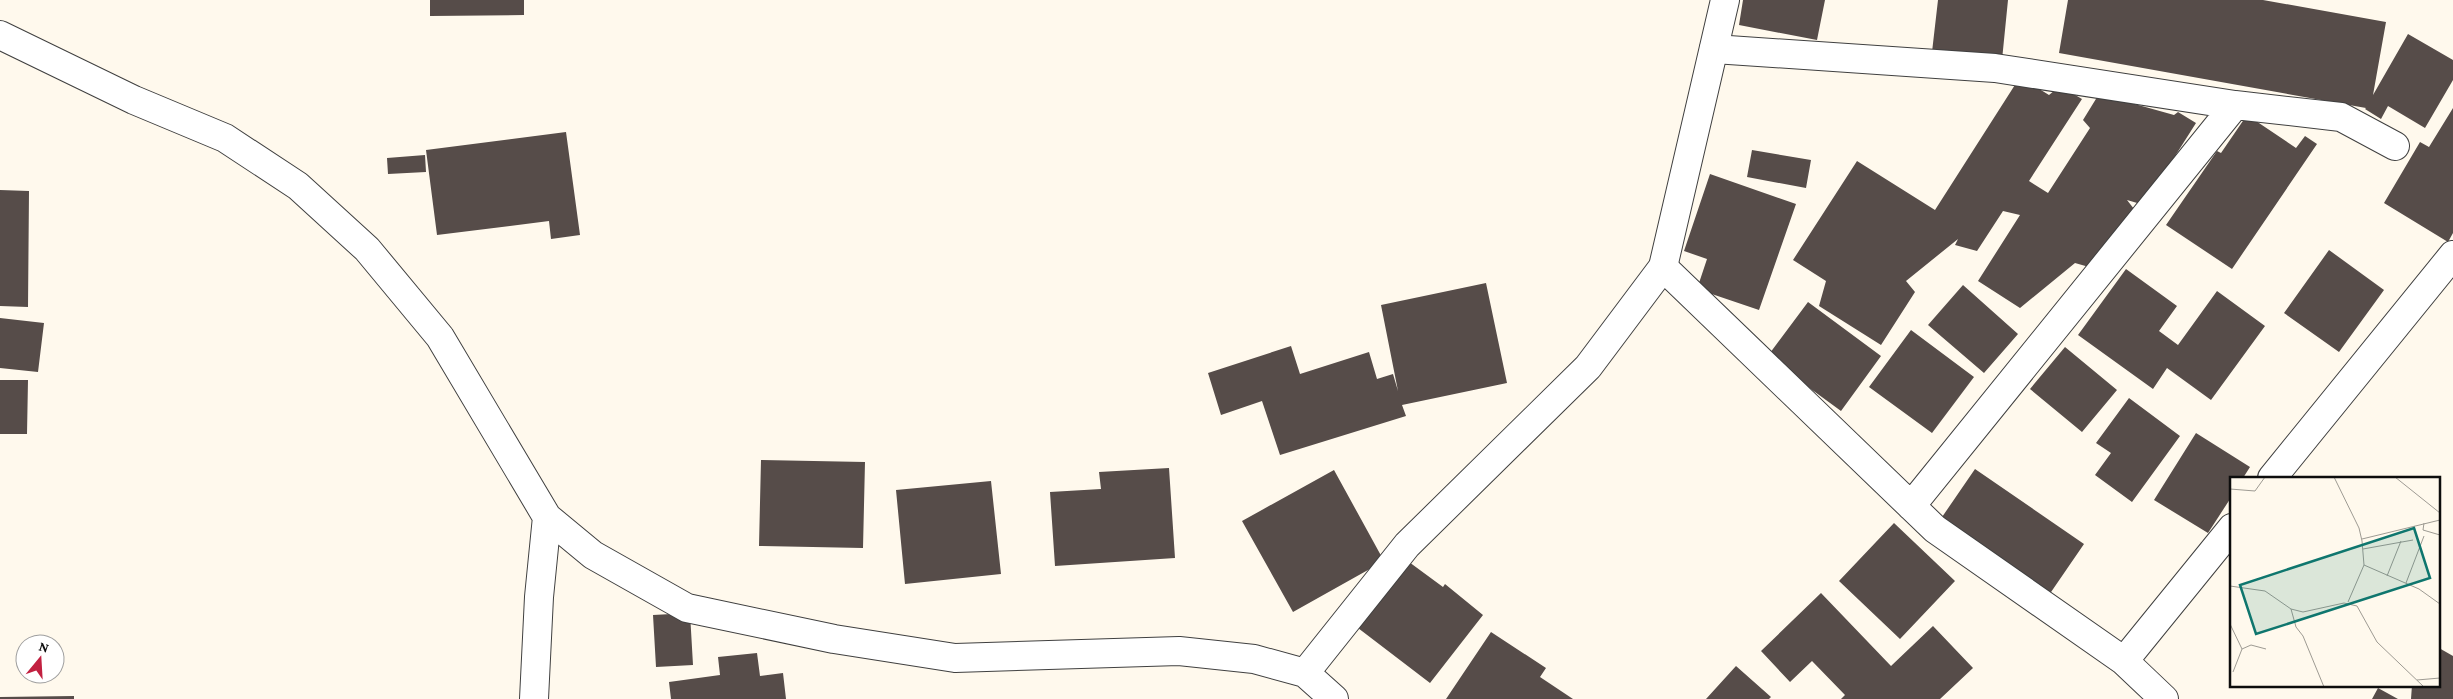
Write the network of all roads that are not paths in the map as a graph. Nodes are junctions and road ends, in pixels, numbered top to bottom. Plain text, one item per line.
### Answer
1 (1726, 0) edge
2 (0, 35) edge
3 (1714, 49) junction
4 (2235, 105) junction
5 (2395, 146) dead end
6 (2453, 255) edge
7 (1663, 267) junction
8 (2273, 477) edge
9 (1911, 506) junction
10 (547, 517) junction
11 (2230, 530) edge
12 (2124, 661) junction
13 (1306, 673) junction
14 (534, 699) edge
15 (1334, 699) edge
16 (2164, 699) edge

1 - 3 street
2 - 10 street
3 - 4 street
3 - 7 street
4 - 5 street
4 - 9 street
6 - 8 street
7 - 9 street
7 - 13 street
9 - 12 street
10 - 13 street
10 - 14 street
11 - 12 street
12 - 16 street
13 - 15 street

